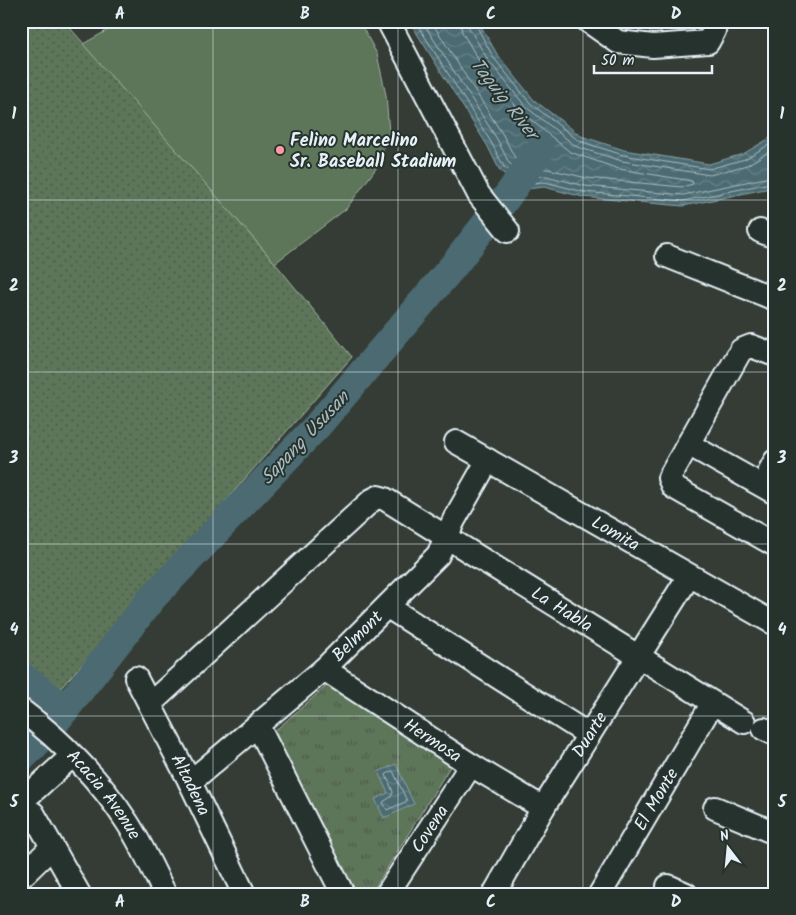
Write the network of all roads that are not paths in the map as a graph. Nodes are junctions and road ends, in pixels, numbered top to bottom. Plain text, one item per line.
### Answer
1 (388, 21) edge
2 (588, 21) edge
3 (715, 21) edge
4 (503, 226) dead end
5 (667, 256) dead end
6 (775, 299) edge
7 (775, 355) edge
8 (456, 442) dead end
9 (688, 444) junction
10 (488, 460) junction
11 (775, 494) edge
12 (446, 538) junction
13 (775, 545) edge
14 (689, 576) junction
15 (388, 607) junction
16 (775, 624) edge
17 (638, 658) junction
18 (324, 669) junction
19 (136, 678) dead end
20 (150, 704) junction
21 (712, 704) junction
22 (21, 710) edge
23 (258, 726) junction
24 (761, 729) edge
25 (589, 735) junction
26 (72, 756) junction
27 (471, 765) junction
28 (190, 782) junction
29 (27, 808) edge
30 (543, 808) junction
31 (716, 808) dead end
32 (775, 833) edge
33 (52, 848) junction
34 (21, 878) edge
35 (79, 894) edge
36 (165, 894) edge
37 (244, 894) edge
38 (343, 894) edge
39 (386, 894) edge
40 (494, 894) edge
41 (600, 894) edge

1 - 4 street
2 - 3 street
5 - 6 street
7 - 9 street
8 - 10 street, Lomita
9 - 11 street
9 - 13 street
10 - 12 street, Belmont
10 - 14 street, Lomita
12 - 15 street, Belmont
12 - 17 street, La Habla
12 - 20 street, La Habla
14 - 16 street, Lomita
14 - 17 street, Duarte
15 - 18 street, Belmont
15 - 25 street
17 - 21 street, La Habla
17 - 25 street, Duarte
18 - 23 street, Belmont
18 - 27 street, Hermosa
19 - 20 street, Altadena
20 - 28 street, Altadena
21 - 24 street, La Habla
21 - 41 street, El Monte
22 - 26 street, Acacia Avenue
23 - 28 street, Belmont
23 - 38 street
25 - 30 street, Duarte
26 - 29 street
26 - 36 street, Acacia Avenue
27 - 30 street, Hermosa
27 - 39 street, Covena
28 - 37 street, Altadena
29 - 33 street
30 - 40 street, Duarte
31 - 32 street
33 - 34 street
33 - 35 street

